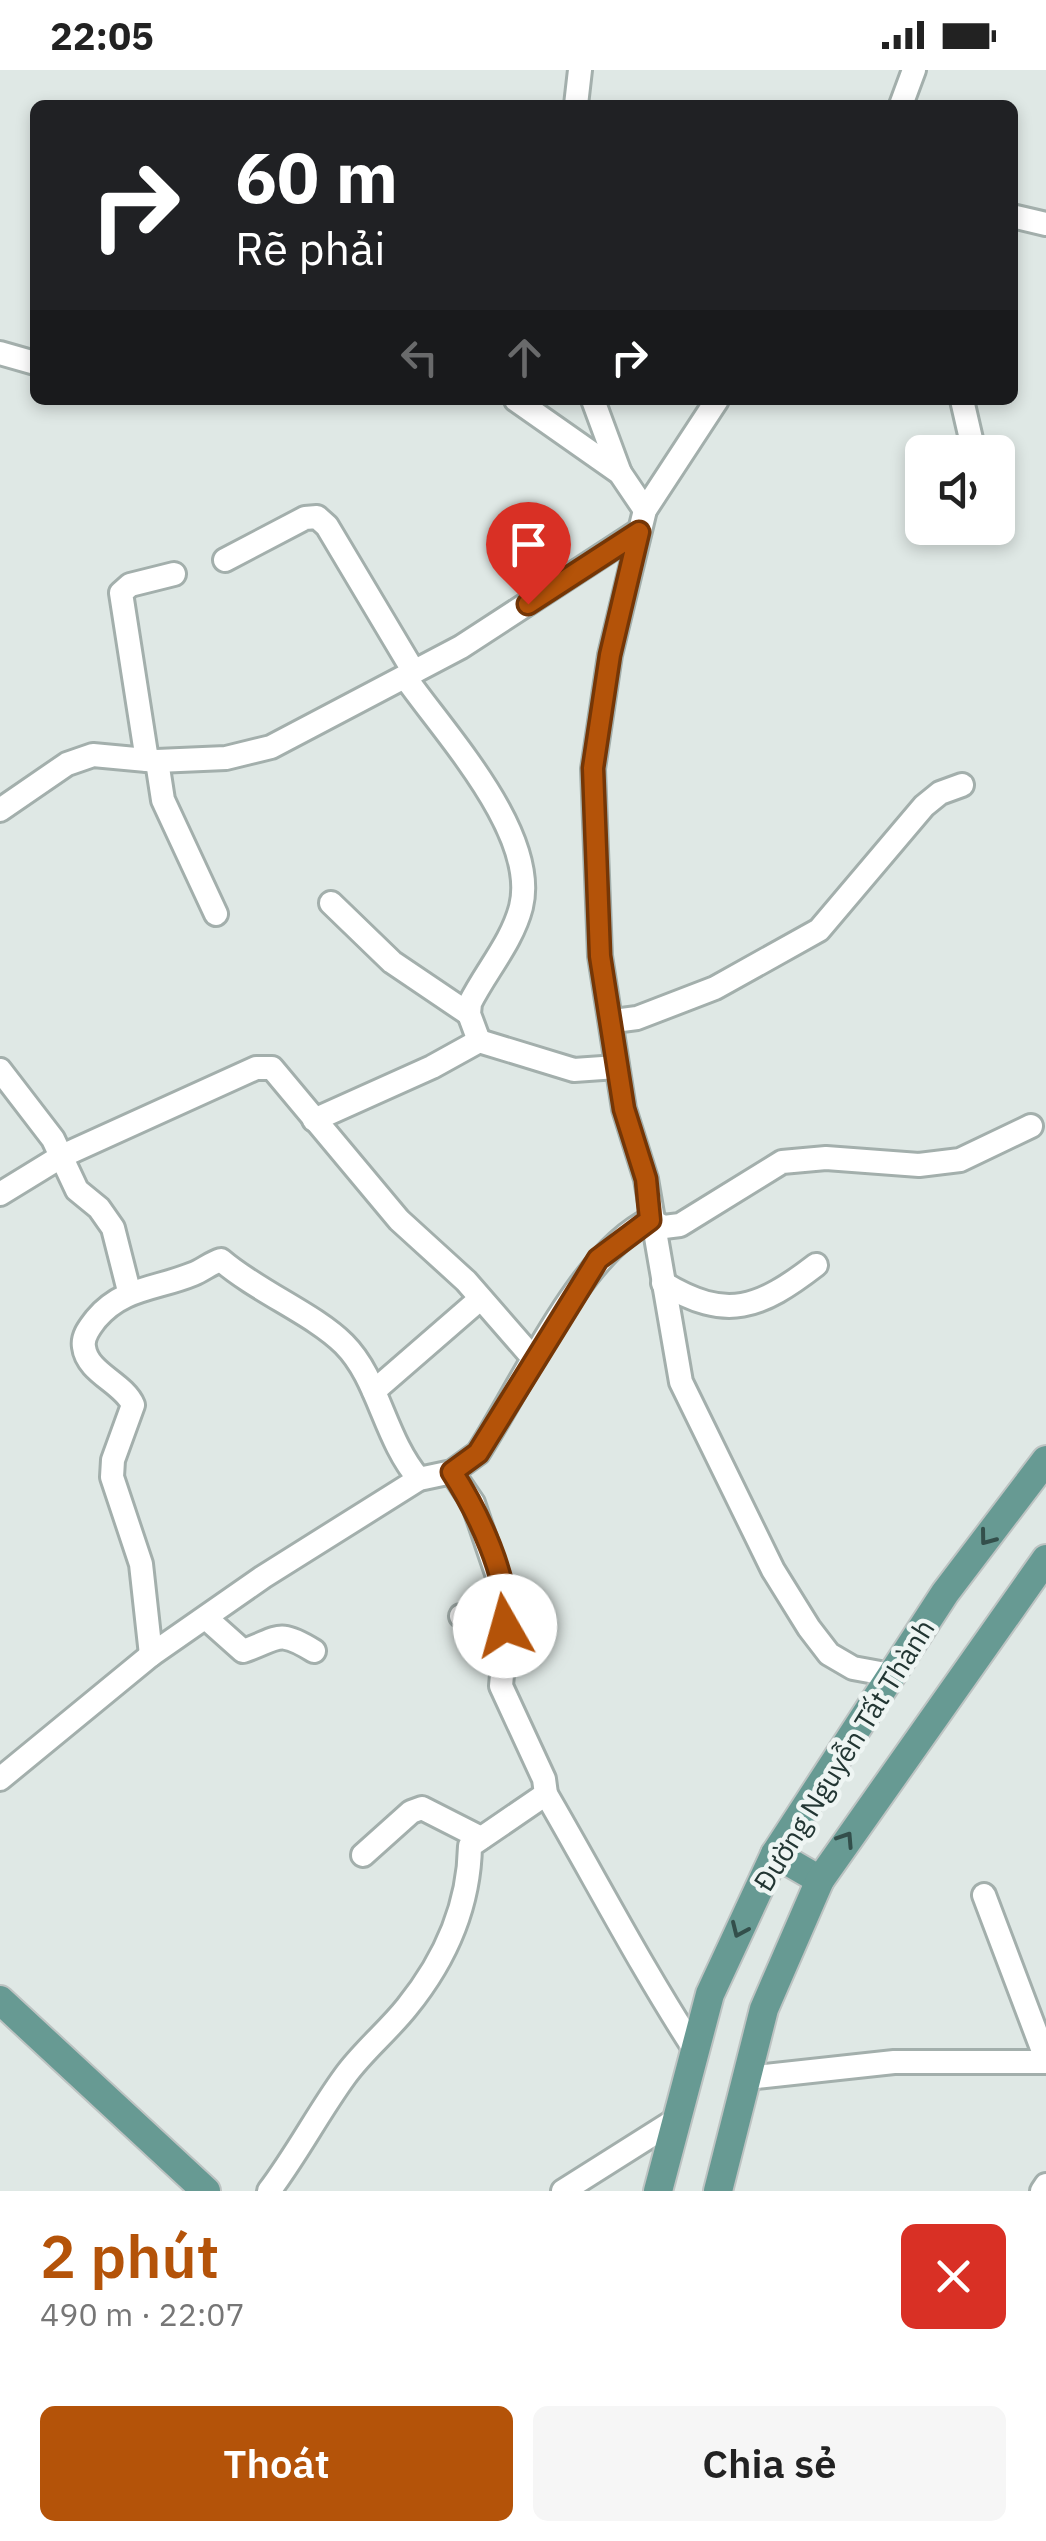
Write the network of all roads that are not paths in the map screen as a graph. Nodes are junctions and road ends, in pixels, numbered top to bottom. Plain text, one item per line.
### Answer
1 (580, 70) edge
2 (914, 70) edge
3 (577, 100) edge
4 (903, 100) edge
5 (1018, 217) edge
6 (1046, 224) edge
7 (0, 353) edge
8 (30, 361) edge
9 (523, 405) edge
10 (595, 405) edge
11 (715, 405) edge
12 (963, 405) edge
13 (970, 435) edge
14 (620, 473) junction
15 (642, 521) junction
16 (225, 560) dead end
17 (174, 574) dead end
18 (410, 675) junction
19 (152, 760) junction
20 (962, 786) dead end
21 (0, 810) edge
22 (331, 903) dead end
23 (216, 914) dead end
24 (468, 1014) junction
25 (614, 1021) junction
26 (479, 1041) junction
27 (617, 1067) junction
28 (0, 1070) edge
29 (314, 1120) junction
30 (1031, 1126) dead end
31 (62, 1156) junction
32 (0, 1194) edge
33 (650, 1220) junction
34 (816, 1266) dead end
35 (663, 1284) junction
36 (129, 1291) junction
37 (480, 1299) junction
38 (533, 1358) junction
39 (374, 1391) junction
40 (1046, 1460) edge
41 (452, 1472) junction
42 (420, 1479) junction
43 (1046, 1559) edge
44 (508, 1606) junction
45 (460, 1616) dead end
46 (206, 1618) junction
47 (314, 1651) dead end
48 (151, 1655) junction
49 (891, 1675) junction
50 (0, 1779) edge
51 (546, 1794) junction
52 (481, 1838) junction
53 (776, 1854) junction
54 (363, 1855) dead end
55 (820, 1880) junction
56 (984, 1895) dead end
57 (0, 2000) edge
58 (695, 2050) junction
59 (1046, 2061) edge
60 (748, 2078) junction
61 (677, 2119) junction
62 (206, 2191) edge
63 (269, 2191) edge
64 (563, 2191) edge
65 (658, 2191) edge
66 (718, 2191) edge

1 - 3 street
2 - 4 street
5 - 6 street
7 - 8 street
9 - 14 street
10 - 14 street
11 - 15 street
12 - 13 street
14 - 15 street
15 - 18 street
15 - 25 street
16 - 18 street
17 - 19 street
18 - 19 street
18 - 24 street
19 - 21 street
19 - 23 street
20 - 25 street
22 - 24 street
24 - 26 street
25 - 27 street
26 - 27 street
26 - 29 street
27 - 33 street
28 - 31 street
29 - 31 street
29 - 37 street
30 - 33 street
31 - 32 street
31 - 36 street
33 - 35 street
33 - 38 street
34 - 35 street
35 - 49 street
36 - 39 street
36 - 48 street
37 - 38 street
37 - 39 street
38 - 41 street
39 - 42 street
40 -> 49 main road, Đường Nguyễn Tất Thành
41 - 42 street
41 - 44 street
42 - 46 street
55 -> 43 main road, Đường Nguyễn Tất Thành
44 - 45 street
44 - 51 street
46 - 47 street
46 - 48 street
48 - 50 street
49 - 53 main road, Đường Nguyễn Tất Thành
51 - 52 street
51 - 58 street
52 - 54 street
52 - 63 street
53 - 55 main road
53 -> 58 main road, Đường Nguyễn Tất Thành
55 - 60 main road, Đường Nguyễn Tất Thành
56 - 59 street
57 - 62 main road
58 - 61 main road, Đường Nguyễn Tất Thành
59 - 60 street
60 - 66 main road, Đường Nguyễn Tất Thành
61 - 64 street
61 - 65 main road, Đường Nguyễn Tất Thành

